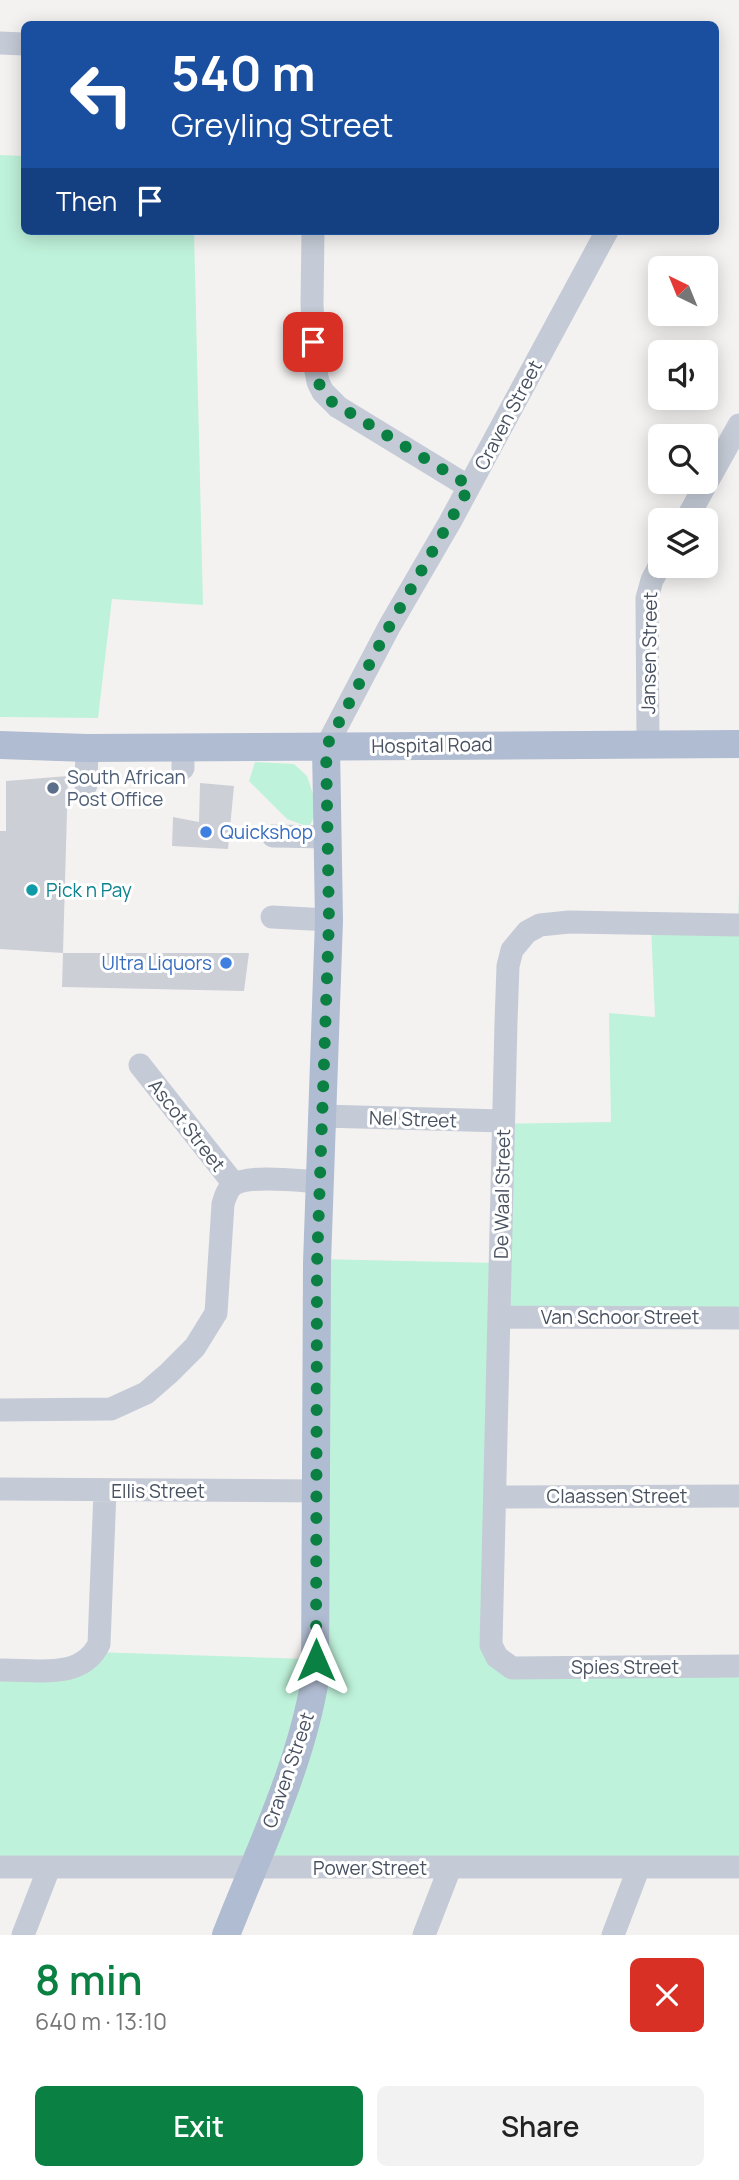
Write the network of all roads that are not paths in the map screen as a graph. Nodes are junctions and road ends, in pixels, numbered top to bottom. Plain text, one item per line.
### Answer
1 (0, 43) edge
2 (21, 44) edge
3 (313, 235) edge
4 (605, 235) edge
5 (739, 425) edge
6 (470, 486) junction
7 (693, 508) edge
8 (653, 578) edge
9 (648, 744) junction
10 (739, 744) edge
11 (0, 745) edge
12 (326, 747) junction
13 (87, 748) junction
14 (86, 785) dead end
15 (273, 836) dead end
16 (328, 837) junction
17 (272, 917) dead end
18 (329, 920) junction
19 (739, 925) edge
20 (139, 1065) dead end
21 (322, 1116) junction
22 (503, 1121) junction
23 (321, 1182) junction
24 (234, 1185) junction
25 (500, 1317) junction
26 (739, 1318) edge
27 (0, 1410) edge
28 (0, 1489) edge
29 (105, 1491) junction
30 (317, 1491) junction
31 (739, 1496) edge
32 (495, 1497) junction
33 (739, 1666) edge
34 (512, 1668) joint
35 (0, 1670) edge
36 (0, 1867) edge
37 (639, 1867) junction
38 (739, 1867) edge
39 (49, 1868) junction
40 (252, 1868) junction
41 (450, 1868) junction
42 (23, 1935) edge
43 (226, 1935) edge
44 (424, 1935) edge
45 (613, 1935) edge

1 - 2 street
3 - 6 street
4 - 6 street, Craven Street
5 - 7 street
6 - 12 street, Craven Street
8 - 9 street, Jansen Street
9 - 10 main road, Hospital Road
9 - 12 main road, Hospital Road
11 - 13 main road, Hospital Road
12 - 13 main road, Hospital Road
12 - 16 main road, Craven Street
13 - 14 street
15 - 16 street
16 - 18 main road, Craven Street
17 - 18 street
18 - 21 main road, Craven Street
19 - 22 street, De Waal Street
20 - 24 street, Ascot Street
21 - 22 street, Nel Street
21 - 23 main road, Craven Street
22 - 25 street, De Waal Street
23 - 24 street
23 - 30 main road, Craven Street
24 - 27 street
25 - 26 street, Van Schoor Street
25 - 32 street, De Waal Street
28 - 29 street, Ellis Street
29 - 30 street, Ellis Street
29 - 35 street
30 - 40 main road, Craven Street
31 - 32 street, Claassen Street
32 - 34 street, De Waal Street
33 - 34 street, Spies Street
36 - 39 street, Power Street
37 - 38 street, Power Street
37 - 41 street, Power Street
37 - 45 street
39 - 40 street, Power Street
39 - 42 street
40 - 41 street, Power Street
40 - 43 main road, Craven Street
41 - 44 street

